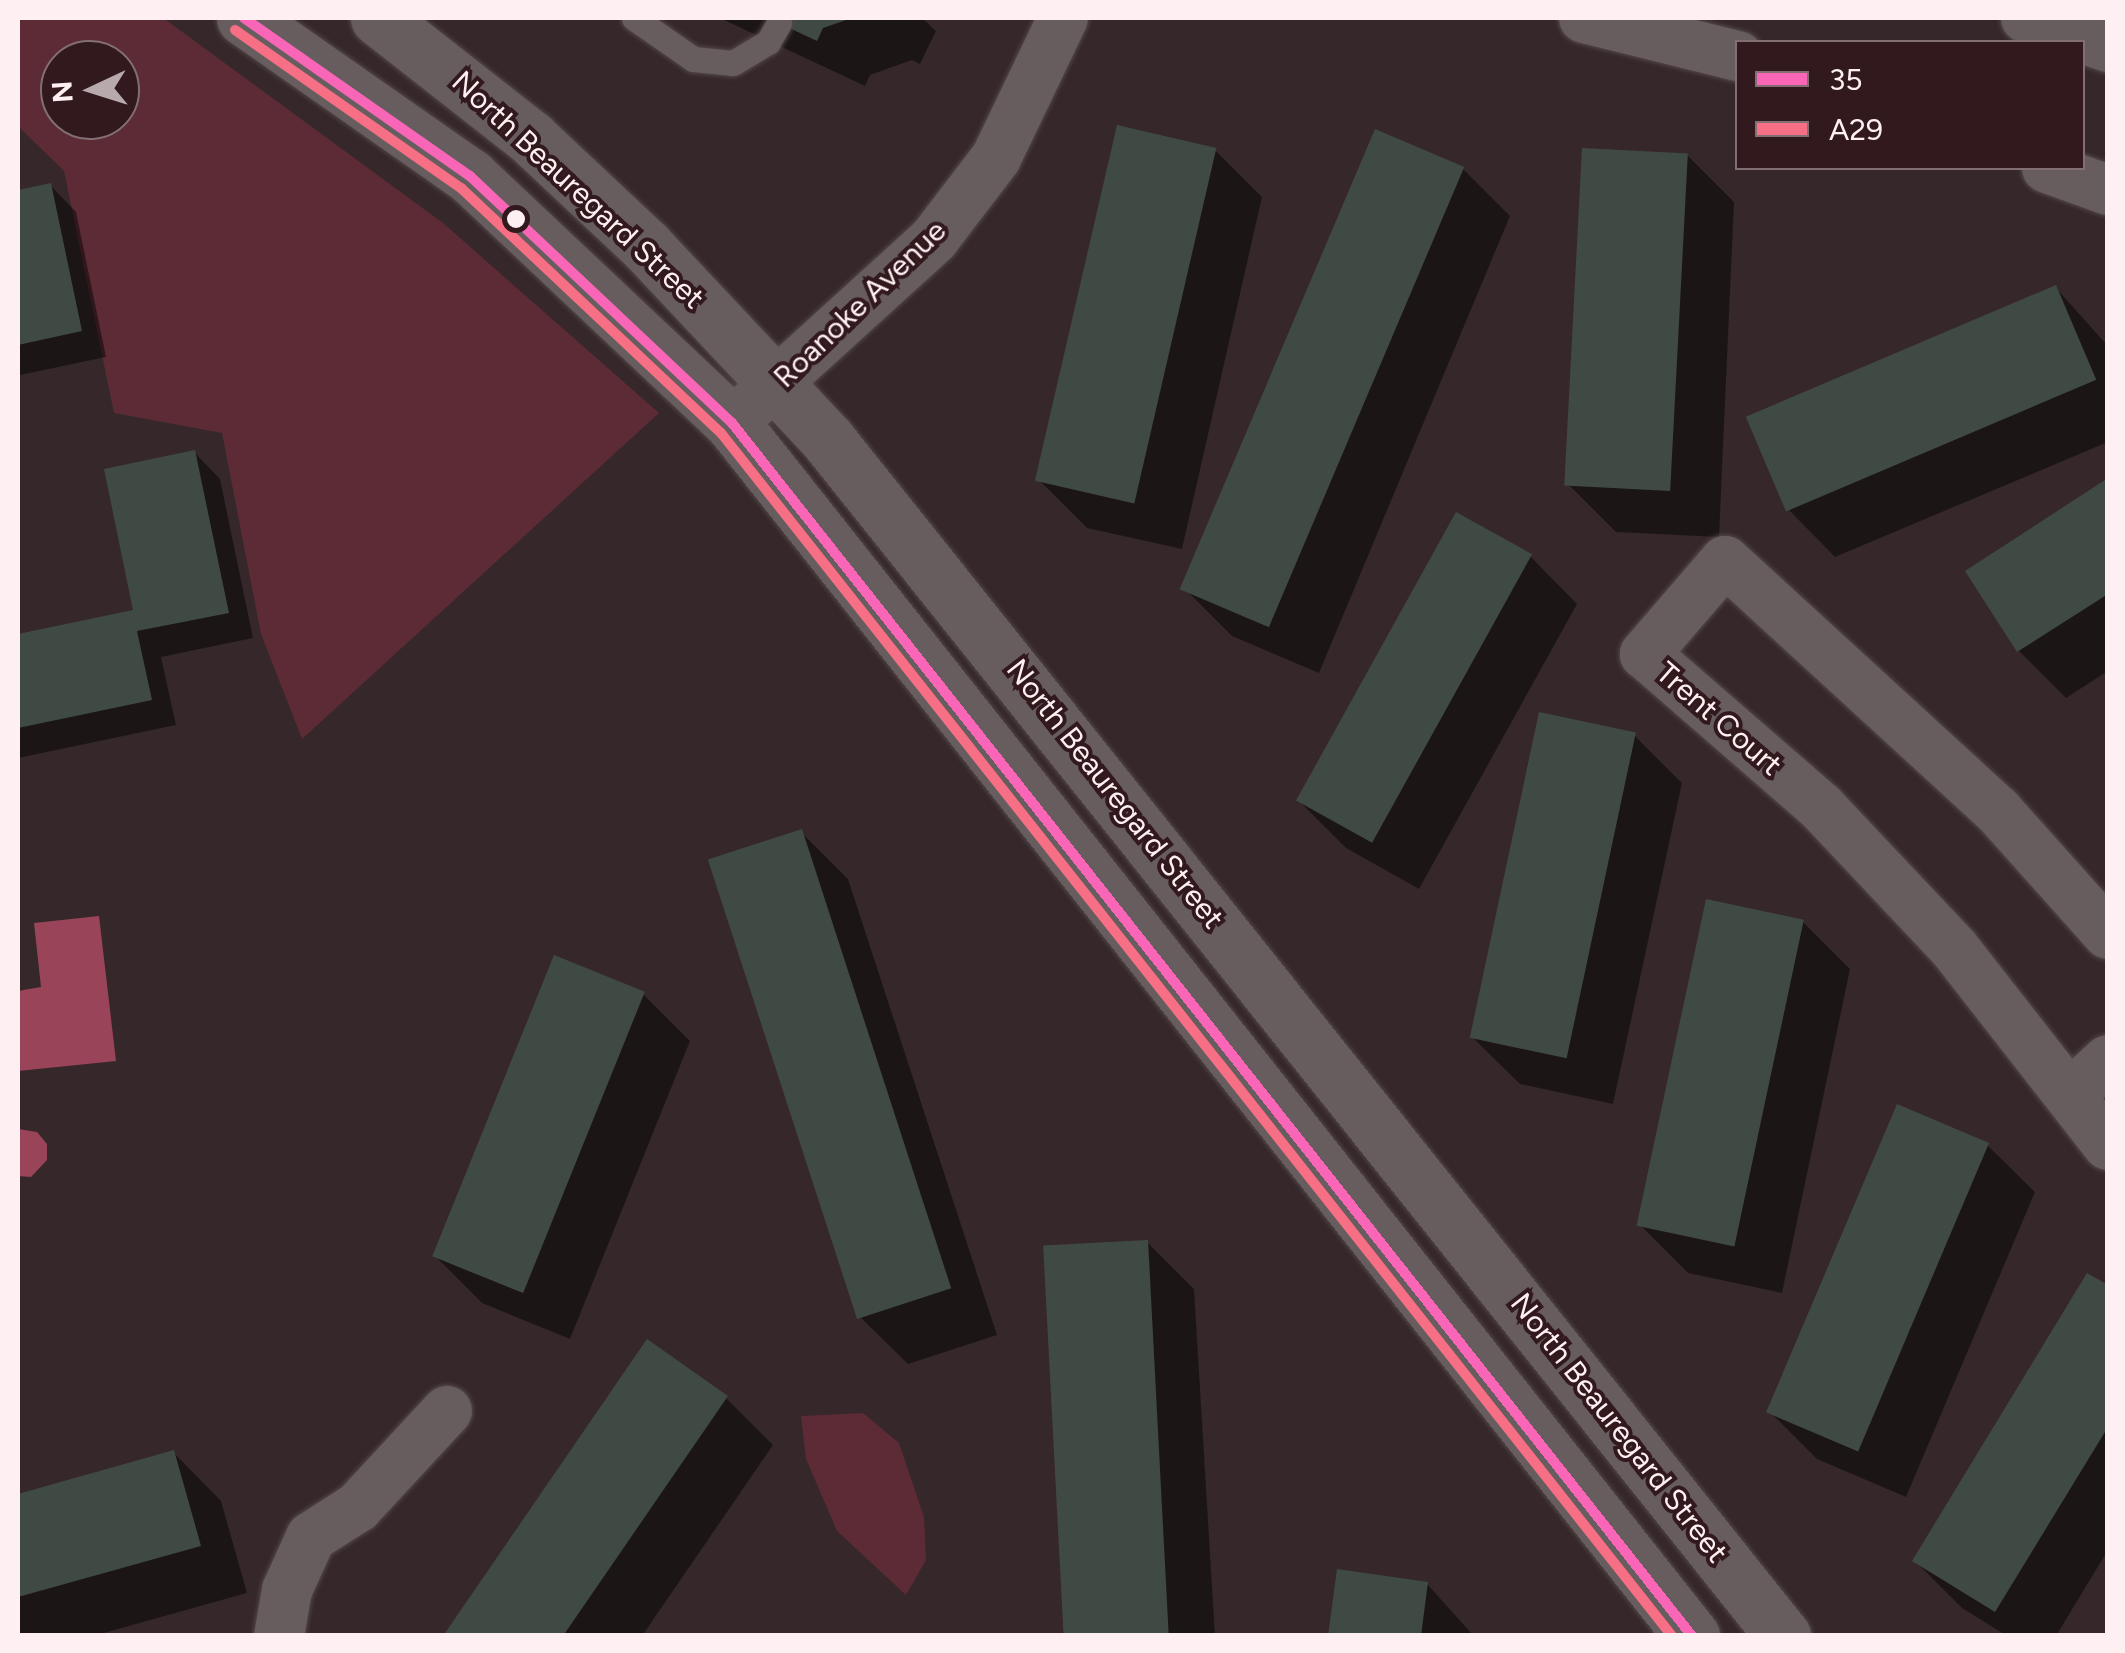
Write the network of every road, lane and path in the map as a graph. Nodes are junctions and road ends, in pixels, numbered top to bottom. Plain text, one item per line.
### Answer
1 (244, 18) edge
2 (378, 18) edge
3 (634, 18) edge
4 (1063, 18) edge
5 (1584, 18) edge
6 (2026, 18) edge
7 (779, 23) dead end
8 (2108, 47) edge
9 (1735, 55) edge
10 (2053, 170) edge
11 (2108, 190) edge
12 (778, 383) junction
13 (732, 423) junction
14 (2108, 934) edge
15 (2108, 1060) edge
16 (2071, 1094) junction
17 (2108, 1144) edge
18 (446, 1411) dead end
19 (278, 1636) edge
20 (1692, 1636) edge
21 (1783, 1636) edge

1 - 13 main road, North Beauregard Street
2 - 12 main road, North Beauregard Street
3 - 7 lane
4 - 12 street, Roanoke Avenue
5 - 9 street
6 - 8 street
10 - 11 street
12 - 13 street, Roanoke Avenue
12 - 21 main road, North Beauregard Street
13 - 20 main road, North Beauregard Street
14 - 16 street, Trent Court
15 - 16 street
16 - 17 street, Trent Court
18 - 19 street

